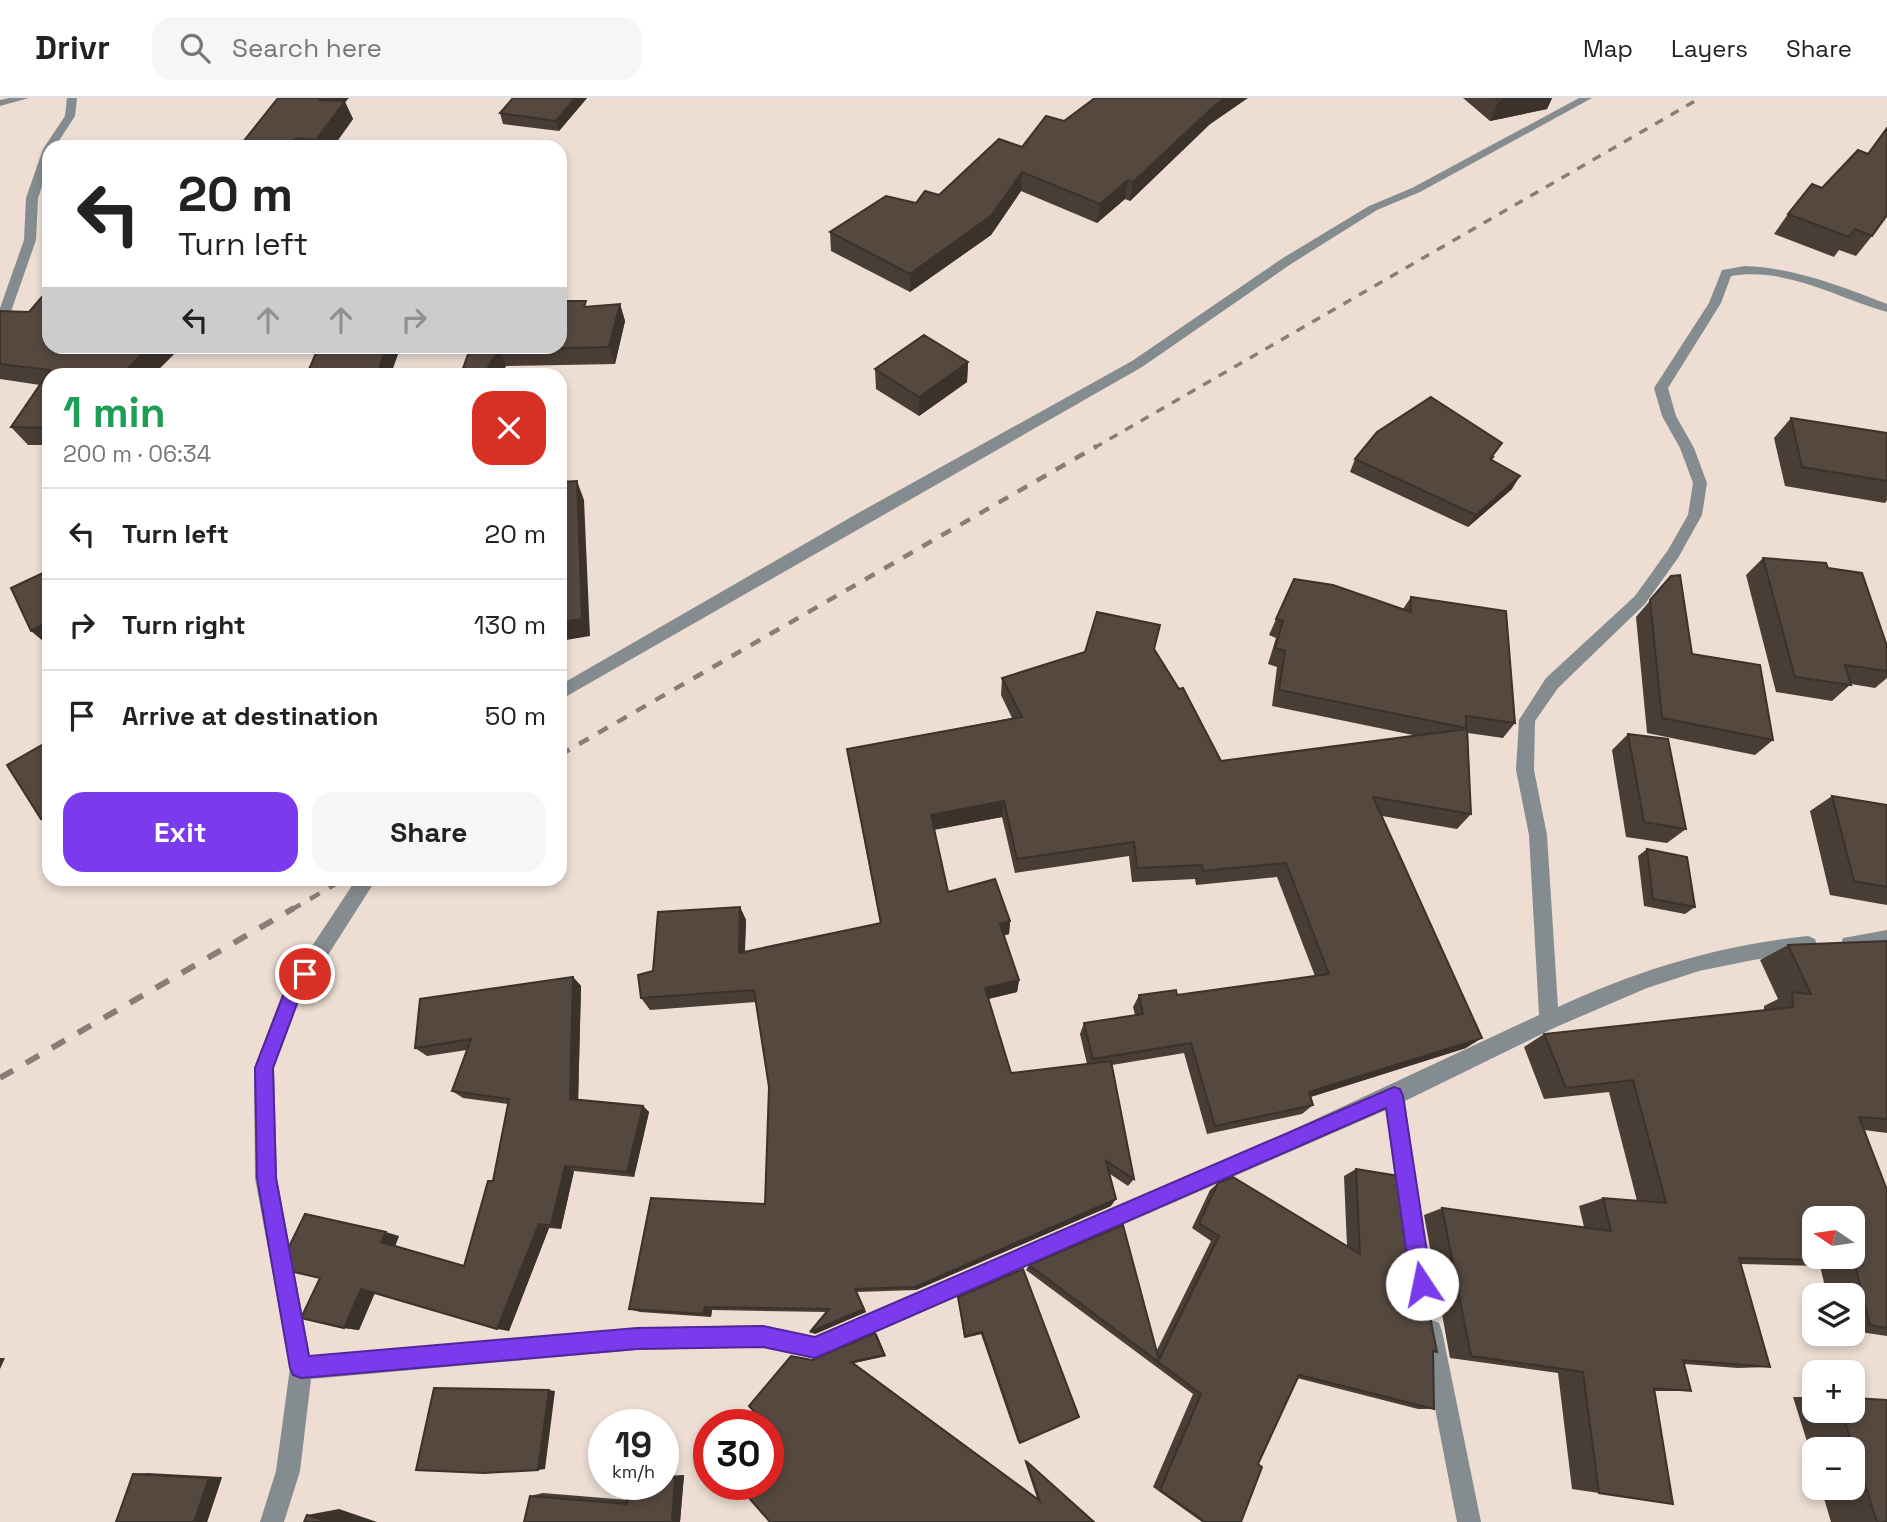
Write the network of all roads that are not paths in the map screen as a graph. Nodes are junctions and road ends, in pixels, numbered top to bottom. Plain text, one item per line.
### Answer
1 (24, 98) edge
2 (72, 98) edge
3 (1587, 98) edge
4 (0, 103) edge
5 (55, 140) edge
6 (42, 170) edge
7 (1887, 308) edge
8 (0, 326) edge
9 (567, 690) edge
10 (363, 886) edge
11 (1887, 939) edge
12 (1549, 1021) junction
13 (1394, 1096) junction
14 (1419, 1270) edge
15 (1427, 1311) edge
16 (301, 1368) junction
17 (272, 1522) edge
18 (1469, 1522) edge

1 - 4 street
2 - 5 street
3 - 9 street
6 - 8 street
7 - 12 street
10 - 16 street
11 - 12 street
12 - 13 street
13 - 14 street
13 - 16 street
15 - 18 street
16 - 17 street

